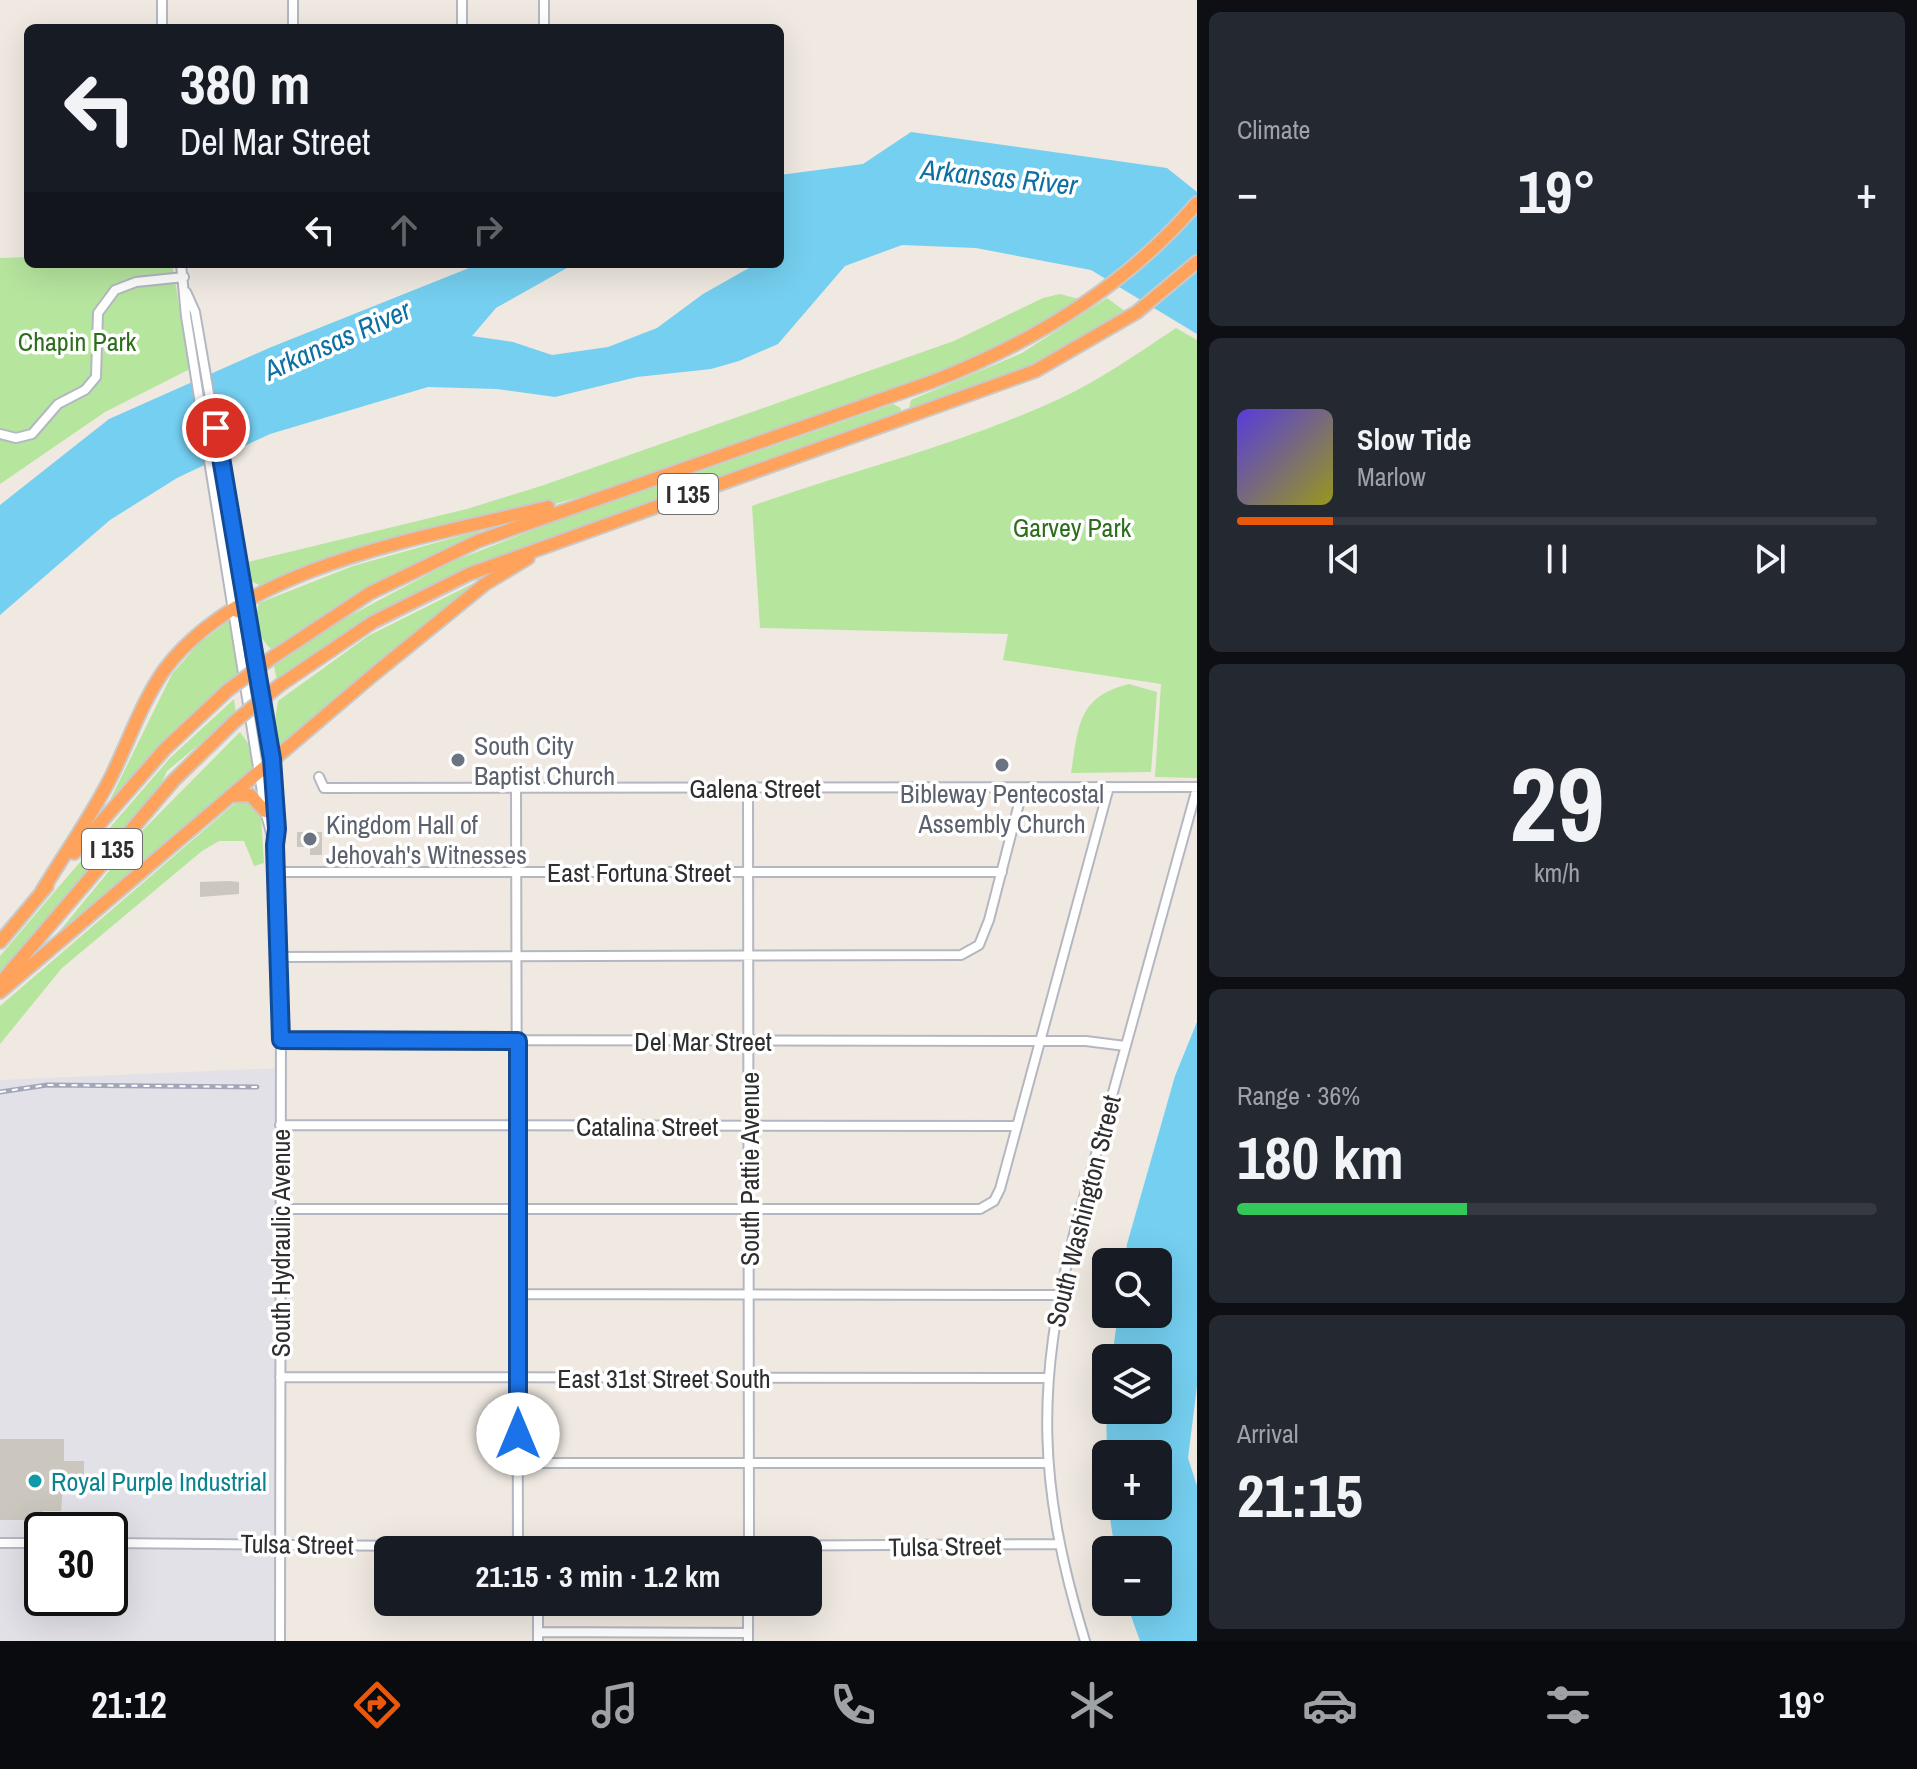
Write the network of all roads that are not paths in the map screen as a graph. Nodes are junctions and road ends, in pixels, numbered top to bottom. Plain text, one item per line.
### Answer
1 (162, 0) edge
2 (293, 0) edge
3 (462, 0) edge
4 (544, 0) edge
5 (162, 24) edge
6 (293, 24) edge
7 (462, 24) edge
8 (544, 24) edge
9 (1197, 203) edge
10 (1197, 262) edge
11 (182, 268) edge
12 (184, 277) junction
13 (186, 292) junction
14 (0, 434) edge
15 (617, 491) junction
16 (604, 524) junction
17 (246, 600) junction
18 (235, 610) junction
19 (250, 623) junction
20 (272, 759) junction
21 (260, 770) junction
22 (319, 777) dead end
23 (1109, 787) junction
24 (516, 788) junction
25 (748, 788) junction
26 (1023, 788) junction
27 (1197, 788) edge
28 (230, 796) junction
29 (265, 811) junction
30 (275, 845) junction
31 (276, 872) junction
32 (517, 872) junction
33 (748, 872) junction
34 (1002, 872) junction
35 (42, 891) junction
36 (0, 942) edge
37 (280, 957) junction
38 (517, 957) junction
39 (748, 957) junction
40 (0, 984) edge
41 (0, 992) edge
42 (281, 1040) junction
43 (518, 1041) junction
44 (749, 1041) junction
45 (1041, 1041) junction
46 (1125, 1046) junction
47 (280, 1125) junction
48 (517, 1125) junction
49 (749, 1126) junction
50 (1015, 1126) junction
51 (279, 1209) junction
52 (517, 1209) junction
53 (749, 1210) junction
54 (517, 1294) junction
55 (749, 1295) junction
56 (1058, 1295) junction
57 (280, 1377) junction
58 (517, 1377) junction
59 (749, 1378) junction
60 (1048, 1378) junction
61 (518, 1463) junction
62 (749, 1463) junction
63 (1047, 1463) junction
64 (518, 1536) edge
65 (749, 1536) edge
66 (0, 1543) edge
67 (24, 1543) edge
68 (128, 1543) edge
69 (281, 1543) junction
70 (1059, 1544) junction
71 (374, 1545) edge
72 (822, 1548) edge
73 (748, 1616) edge
74 (538, 1636) edge
75 (748, 1637) edge
76 (280, 1641) edge
77 (1085, 1641) edge

1 - 5 street
2 - 6 street
3 - 7 street
4 - 8 street
9 - 15 highway, I 135
10 - 16 highway, I 135
11 - 12 street, South Hydraulic Avenue
12 - 13 street, South Hydraulic Avenue
12 - 14 street
13 - 17 street, South Hydraulic Avenue
13 - 18 street, South Hydraulic Avenue
15 - 17 highway
15 - 35 highway, I 135, bridge
16 - 20 highway
16 - 40 highway, I 135, bridge
17 - 18 highway
17 - 19 street, South Hydraulic Avenue
18 - 19 highway
18 - 21 street, South Hydraulic Avenue
18 - 35 highway
19 - 20 street, South Hydraulic Avenue
20 - 21 highway
20 - 30 street, South Hydraulic Avenue
21 - 28 highway
21 - 29 street, South Hydraulic Avenue
22 - 24 street, Galena Street
23 - 26 street, Galena Street
23 - 27 street, Galena Street
23 - 45 street
24 - 25 street, Galena Street
24 - 32 street
25 - 26 street, Galena Street
25 - 33 street, South Pattie Avenue
26 - 34 street
27 - 46 street, South Washington Street
28 - 29 highway
28 - 41 highway
29 - 30 street, South Hydraulic Avenue
30 - 31 street, South Hydraulic Avenue
31 - 32 street, East Fortuna Street
31 - 37 street, South Hydraulic Avenue
32 - 33 street, East Fortuna Street
32 - 38 street
33 - 34 street, East Fortuna Street
33 - 39 street, South Pattie Avenue
34 - 39 street
35 - 36 highway, I 135
37 - 38 street
37 - 42 street, South Hydraulic Avenue
38 - 39 street
38 - 43 street
39 - 44 street, South Pattie Avenue
42 - 43 street, Del Mar Street
42 - 47 street, South Hydraulic Avenue
43 - 44 street, Del Mar Street
43 - 48 street
44 - 45 street, Del Mar Street
44 - 49 street, South Pattie Avenue
45 - 46 street, Del Mar Street
45 - 50 street
46 - 56 street, South Washington Street
47 - 48 street, Catalina Street
47 - 51 street, South Hydraulic Avenue
48 - 49 street, Catalina Street
48 - 52 street
49 - 50 street, Catalina Street
49 - 53 street, South Pattie Avenue
50 - 53 street
51 - 52 street
51 - 57 street, South Hydraulic Avenue
52 - 53 street
52 - 54 street
53 - 55 street, South Pattie Avenue
54 - 55 street
54 - 58 street
55 - 56 street
55 - 59 street, South Pattie Avenue
56 - 60 street, South Washington Street
57 - 58 street, East 31st Street South
57 - 69 street, South Hydraulic Avenue
58 - 59 street, East 31st Street South
58 - 61 street
59 - 60 street, East 31st Street South
59 - 62 street, South Pattie Avenue
60 - 63 street, South Washington Street
61 - 62 street
61 - 64 street
62 - 63 street
62 - 65 street, South Pattie Avenue
63 - 70 street, South Washington Street
66 - 67 street
68 - 69 street, Tulsa Street
69 - 71 street, Tulsa Street
69 - 76 street, South Hydraulic Avenue
70 - 72 street, Tulsa Street
70 - 77 street, South Washington Street
73 - 75 street
74 - 75 street

